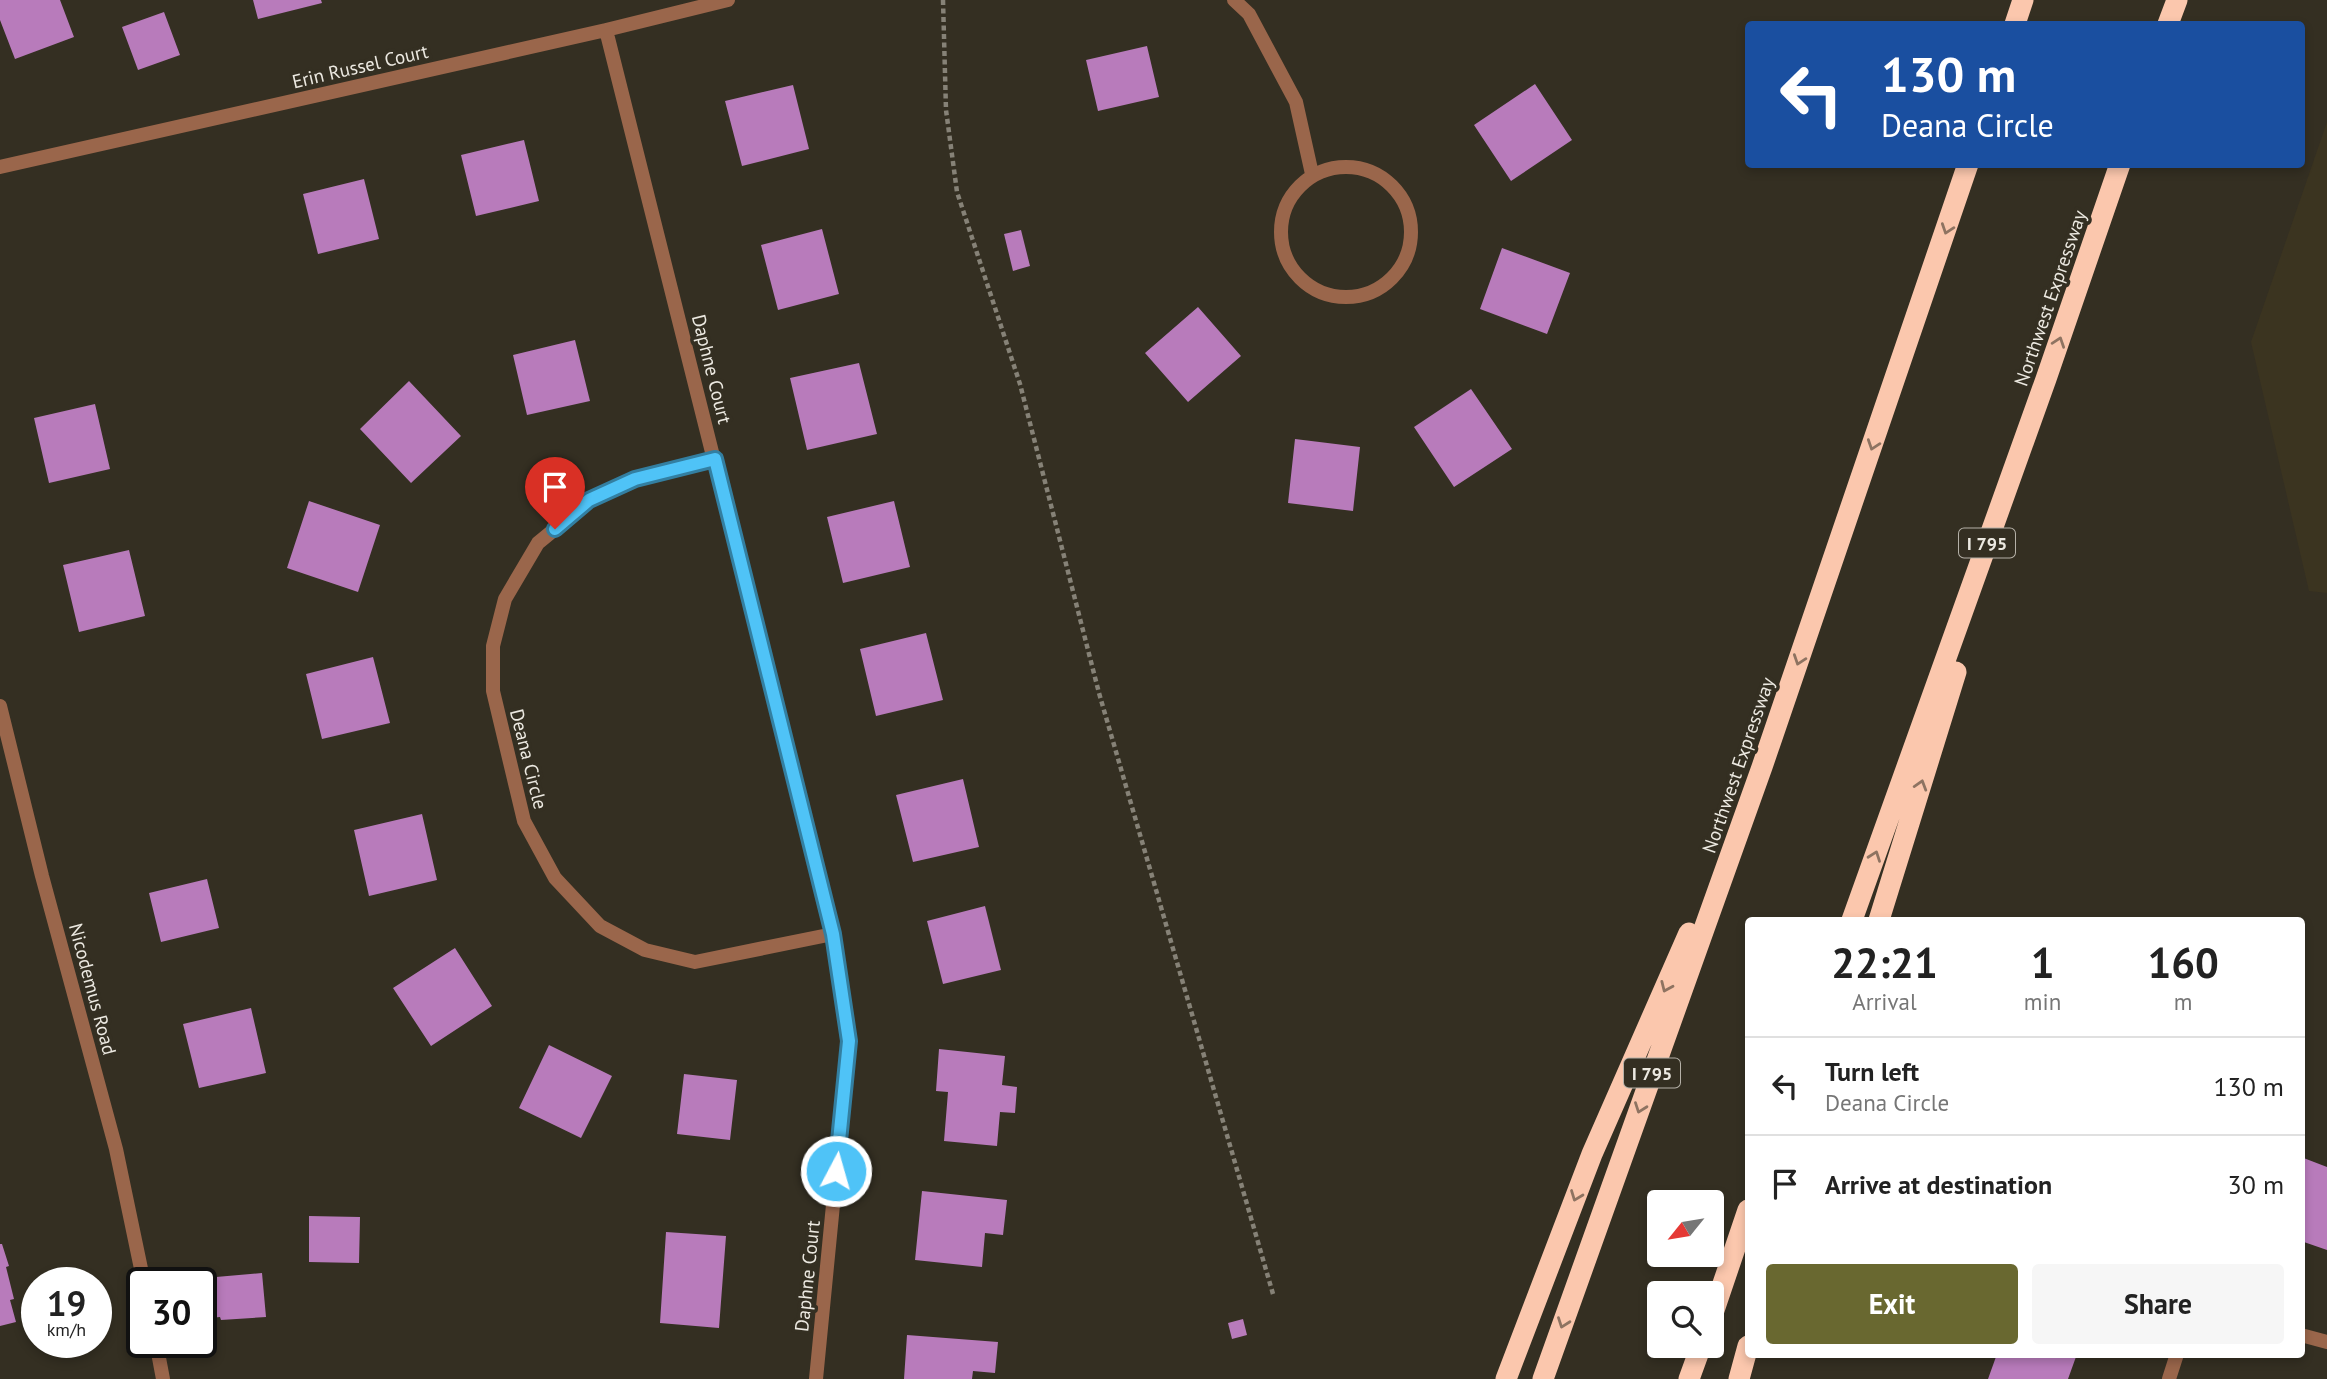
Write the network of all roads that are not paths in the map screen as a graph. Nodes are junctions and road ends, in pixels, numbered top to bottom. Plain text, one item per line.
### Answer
1 (728, 0) edge
2 (1234, 0) edge
3 (2024, 0) edge
4 (2177, 0) edge
5 (2016, 21) edge
6 (2169, 21) edge
7 (606, 30) junction
8 (0, 167) edge
9 (1967, 168) edge
10 (2119, 168) edge
11 (1312, 174) junction
12 (2046, 379) junction
13 (715, 459) junction
14 (0, 706) edge
15 (1762, 768) junction
16 (1853, 917) edge
17 (1880, 917) edge
18 (833, 934) junction
19 (1745, 1219) edge
20 (141, 1267) edge
21 (1724, 1281) edge
22 (2305, 1336) edge
23 (2327, 1342) edge
24 (1745, 1356) edge
25 (159, 1358) edge
26 (1697, 1358) edge
27 (2176, 1358) edge
28 (163, 1379) edge
29 (816, 1379) edge
30 (1507, 1379) edge
31 (1544, 1379) edge
32 (1689, 1379) edge
33 (1738, 1379) edge
34 (2169, 1379) edge

1 - 7 street, Erin Russel Court
2 - 11 street
3 - 5 highway
4 - 6 highway
7 - 8 street, Erin Russel Court
7 - 13 street, Daphne Court
9 -> 15 highway, Northwest Expressway / I 795
12 -> 10 highway, Northwest Expressway / I 795
11 - 11 street
16 -> 12 highway, Northwest Expressway / I 795
17 -> 12 highway
13 - 18 street, Daphne Court
13 - 18 street, Deana Circle
14 - 20 street, Nicodemus Road
15 -> 30 highway
15 -> 31 highway, Northwest Expressway / I 795
18 - 29 street, Daphne Court
19 - 21 highway
22 - 23 street
24 - 33 highway
25 - 28 street
26 - 32 highway
27 - 34 street

